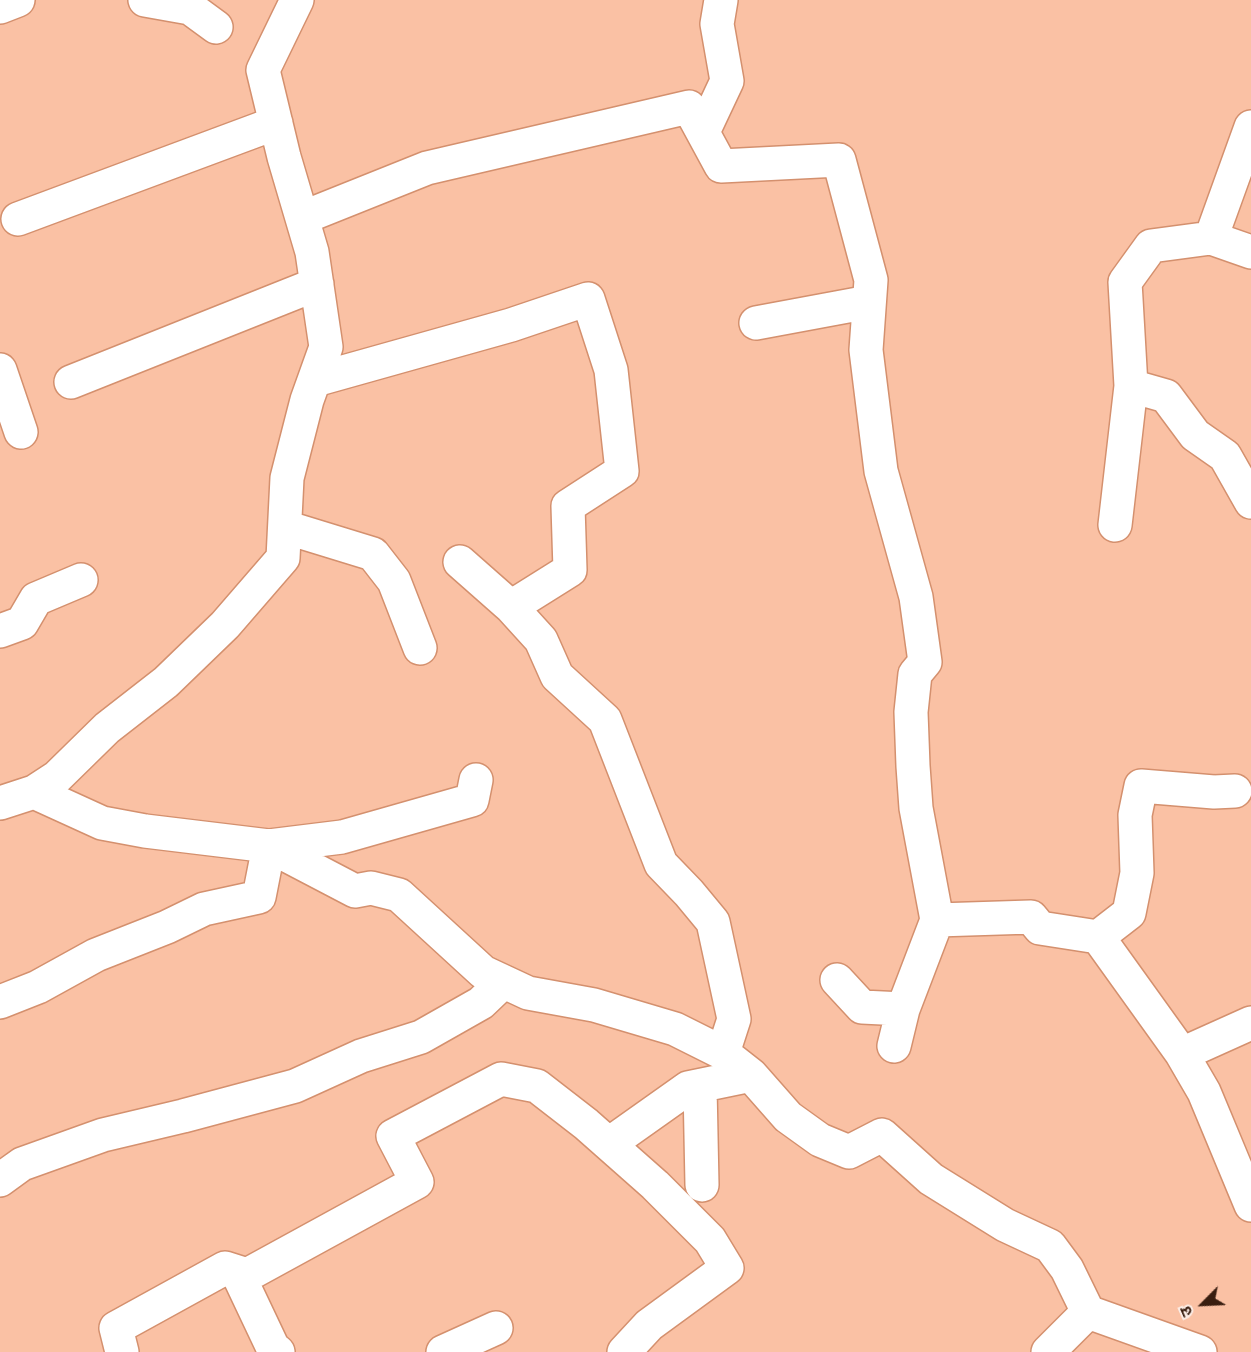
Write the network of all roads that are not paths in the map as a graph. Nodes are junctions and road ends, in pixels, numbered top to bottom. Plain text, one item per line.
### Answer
1 (18, 0) edge
2 (145, 0) edge
3 (297, 0) edge
4 (721, 0) edge
5 (0, 7) edge
6 (216, 27) dead end
7 (276, 123) junction
8 (1251, 127) edge
9 (703, 132) junction
10 (302, 218) junction
11 (18, 219) dead end
12 (1211, 238) junction
13 (1251, 252) edge
14 (317, 284) junction
15 (869, 302) junction
16 (756, 323) dead end
17 (0, 370) edge
18 (315, 380) junction
19 (71, 382) dead end
20 (1131, 386) junction
21 (21, 432) dead end
22 (1251, 502) edge
23 (1114, 525) dead end
24 (285, 527) junction
25 (460, 561) dead end
26 (81, 580) dead end
27 (511, 607) junction
28 (0, 631) edge
29 (420, 648) dead end
30 (476, 780) dead end
31 (1234, 791) dead end
32 (34, 792) junction
33 (0, 803) edge
34 (269, 846) junction
35 (937, 920) junction
36 (1098, 937) junction
37 (837, 980) dead end
38 (503, 982) junction
39 (0, 1002) edge
40 (903, 1009) junction
41 (1251, 1023) edge
42 (894, 1046) dead end
43 (1179, 1049) junction
44 (723, 1053) junction
45 (751, 1075) junction
46 (700, 1086) junction
47 (609, 1144) junction
48 (1244, 1171) edge
49 (0, 1180) edge
50 (702, 1185) dead end
51 (1251, 1205) edge
52 (237, 1272) junction
53 (1088, 1312) junction
54 (496, 1328) dead end
55 (122, 1352) edge
56 (278, 1352) edge
57 (443, 1352) edge
58 (624, 1352) edge
59 (1048, 1352) edge
60 (1200, 1352) edge

1 - 5 street
2 - 6 street
3 - 7 street
4 - 9 street
7 - 10 street
7 - 11 street
8 - 12 street
9 - 10 street
9 - 15 street
10 - 14 street
12 - 13 street
12 - 20 street
14 - 18 street
14 - 19 street
15 - 16 street
15 - 35 street
17 - 21 street
18 - 24 street
18 - 27 street
20 - 22 street
20 - 23 street
24 - 29 street
24 - 32 street
25 - 27 street
26 - 28 street
27 - 44 street
30 - 34 street
31 - 36 street
32 - 33 street
32 - 34 street
34 - 38 street
34 - 39 street
35 - 36 street
35 - 40 street
36 - 43 street
37 - 40 street
38 - 44 street
38 - 49 street
40 - 42 street
41 - 43 street
43 - 48 street
44 - 45 street
45 - 46 street
45 - 53 street
46 - 47 street
46 - 50 street
47 - 52 street
47 - 58 street
48 - 51 street
52 - 55 street
52 - 56 street
53 - 59 street
53 - 60 street
54 - 57 street

